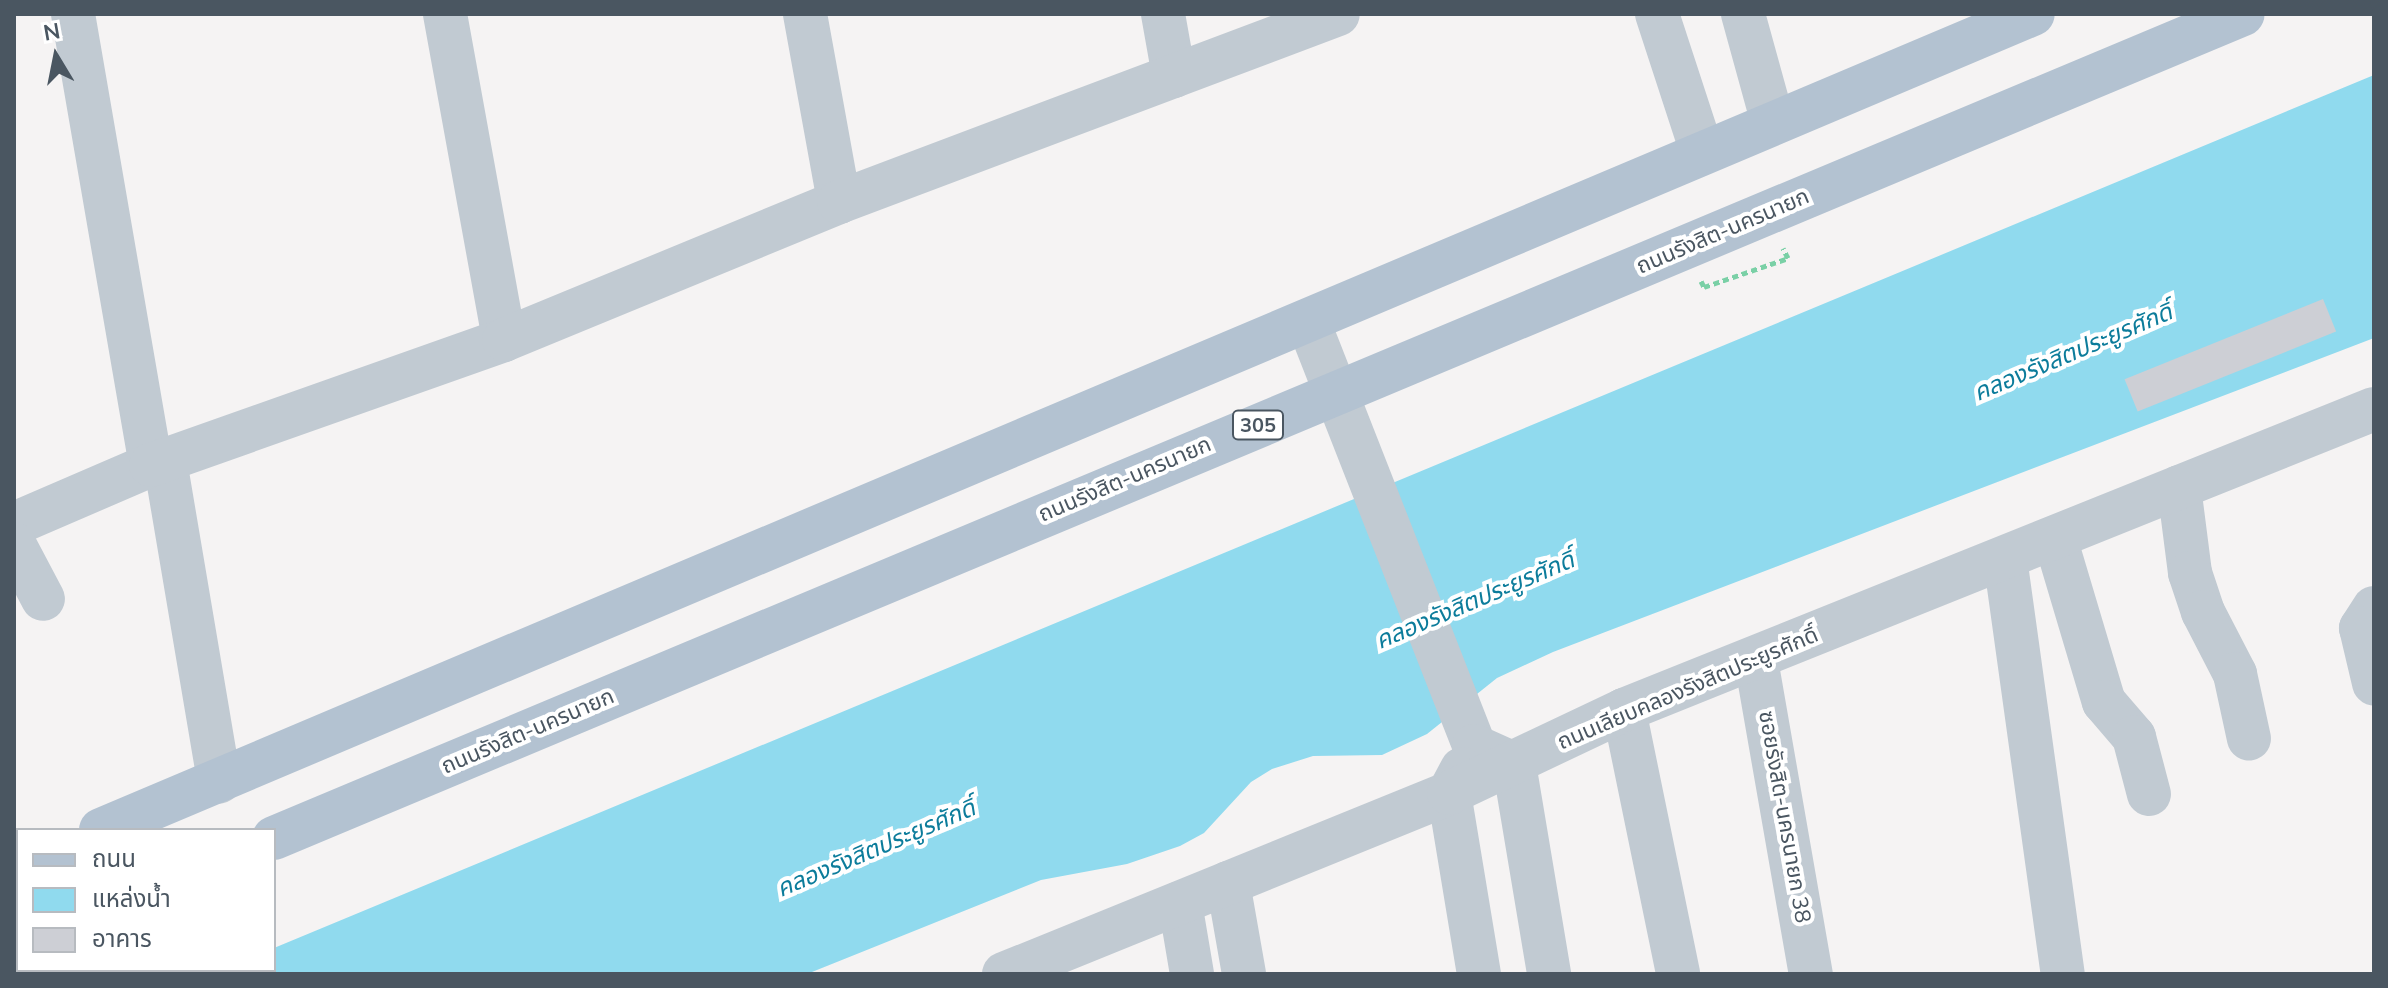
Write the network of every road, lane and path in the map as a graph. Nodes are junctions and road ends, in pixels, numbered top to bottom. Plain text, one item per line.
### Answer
1 (73, 14) edge
2 (445, 14) edge
3 (805, 14) edge
4 (1163, 14) edge
5 (1338, 14) edge
6 (1657, 14) edge
7 (1743, 14) edge
8 (2033, 14) edge
9 (2243, 14) edge
10 (1174, 76) junction
11 (1773, 123) junction
12 (1702, 152) junction
13 (839, 202) junction
14 (1309, 324) junction
15 (504, 340) junction
16 (1336, 392) junction
17 (2374, 409) edge
18 (158, 463) junction
19 (2179, 487) junction
20 (14, 524) edge
21 (2055, 538) junction
22 (14, 544) edge
23 (2005, 558) junction
24 (43, 599) dead end
25 (2374, 608) edge
26 (1756, 660) junction
27 (2374, 683) edge
28 (1624, 710) junction
29 (1468, 728) junction
30 (2249, 739) dead end
31 (1514, 764) junction
32 (219, 781) junction
33 (1449, 793) junction
34 (2149, 794) dead end
35 (106, 828) edge
36 (276, 837) edge
37 (1228, 883) junction
38 (1180, 903) junction
39 (1548, 968) edge
40 (1004, 974) edge
41 (1192, 974) edge
42 (1244, 974) edge
43 (1480, 974) edge
44 (1678, 974) edge
45 (1811, 974) edge
46 (2063, 974) edge

1 - 18 street
2 - 15 street
3 - 13 street
4 - 10 street
5 - 10 street
6 - 12 street
7 - 11 street
8 - 11 main road
9 - 16 main road, ถนนรังสิต-นครนายก / 305
10 - 13 street
11 - 12 main road
12 - 14 main road
13 - 15 street
14 - 16 street
14 - 32 main road
15 - 18 street
16 - 29 street
16 - 36 main road, ถนนรังสิต-นครนายก / 305
17 - 19 street, ถนนเลียบคลองรังสิตประยูรศักดิ์
18 - 20 street
18 - 32 street
19 - 21 street, ถนนเลียบคลองรังสิตประยูรศักดิ์
19 - 30 street
21 - 23 street, ถนนเลียบคลองรังสิตประยูรศักดิ์
21 - 34 street
22 - 24 street
23 - 26 street, ถนนเลียบคลองรังสิตประยูรศักดิ์
23 - 46 street
25 - 27 street
26 - 28 street, ถนนเลียบคลองรังสิตประยูรศักดิ์
26 - 45 street, ซอยรังสิต-นครนายก 38
28 - 31 street, ถนนเลียบคลองรังสิตประยูรศักดิ์
28 - 44 street
29 - 31 street
29 - 33 street
31 - 33 street, ถนนเลียบคลองรังสิตประยูรศักดิ์
31 - 39 street
32 - 35 main road
33 - 37 street, ถนนเลียบคลองรังสิตประยูรศักดิ์
33 - 43 street
37 - 38 street, ถนนเลียบคลองรังสิตประยูรศักดิ์
37 - 42 street
38 - 40 street, ถนนเลียบคลองรังสิตประยูรศักดิ์
38 - 41 street
39 - 43 street

